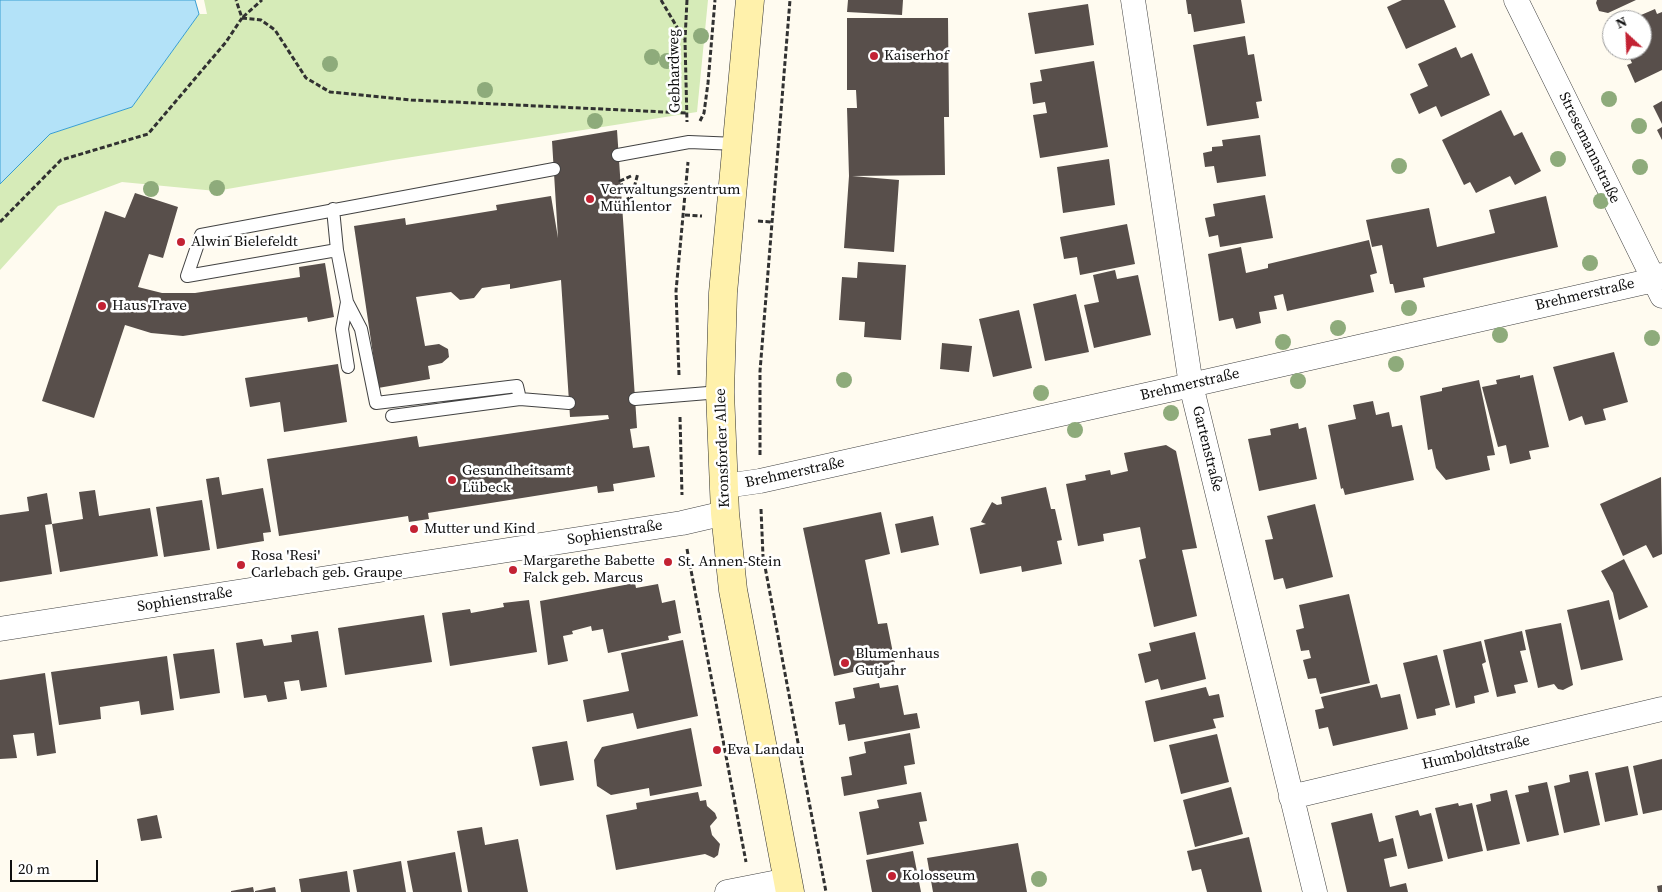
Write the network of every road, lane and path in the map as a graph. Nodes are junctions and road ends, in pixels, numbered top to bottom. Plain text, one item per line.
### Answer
1 (236, 0) edge
2 (262, 0) edge
3 (661, 0) edge
4 (687, 0) edge
5 (715, 0) edge
6 (750, 0) edge
7 (790, 0) edge
8 (1134, 0) edge
9 (1516, 0) edge
10 (242, 18) junction
11 (685, 40) junction
12 (686, 112) junction
13 (689, 142) junction
14 (737, 144) junction
15 (643, 150) junction
16 (618, 156) dead end
17 (554, 169) dead end
18 (620, 181) dead end
19 (332, 209) junction
20 (0, 222) edge
21 (337, 250) junction
22 (1659, 283) edge
23 (347, 302) junction
24 (348, 368) dead end
25 (1191, 385) junction
26 (720, 392) junction
27 (520, 398) junction
28 (635, 398) dead end
29 (569, 403) dead end
30 (392, 416) dead end
31 (760, 481) junction
32 (725, 486) junction
33 (725, 513) junction
34 (0, 629) edge
35 (1662, 710) edge
36 (1291, 797) junction
37 (789, 886) edge
38 (727, 892) edge
39 (826, 892) edge
40 (1315, 892) edge

1 - 10 path
2 - 10 path
3 - 11 path
4 - 11 path, Gebhardweg
5 - 13 path
6 - 14 main road, Kronsforder Allee
7 - 31 path
8 - 25 street, Gartenstraße
9 - 22 street, Stresemannstraße
10 - 12 path
10 - 20 path
11 - 12 path, Gebhardweg
12 - 13 path, Gebhardweg
13 - 14 lane
13 - 15 lane
14 - 26 main road, Kronsforder Allee
15 - 16 lane
15 - 18 path
17 - 19 lane
19 - 21 lane
19 - 21 lane
21 - 23 lane
22 - 25 street, Brehmerstraße
23 - 24 lane
23 - 27 lane
25 - 31 street, Brehmerstraße
25 - 36 street, Gartenstraße
26 - 28 lane
26 - 32 main road, Kronsforder Allee
27 - 29 lane
27 - 30 lane
31 - 32 street, Brehmerstraße
31 - 39 path
32 - 33 main road, Kronsforder Allee
33 - 34 street, Sophienstraße
33 - 37 main road, Kronsforder Allee
35 - 36 street, Humboldtstraße
36 - 40 street, Gartenstraße
37 - 38 street

